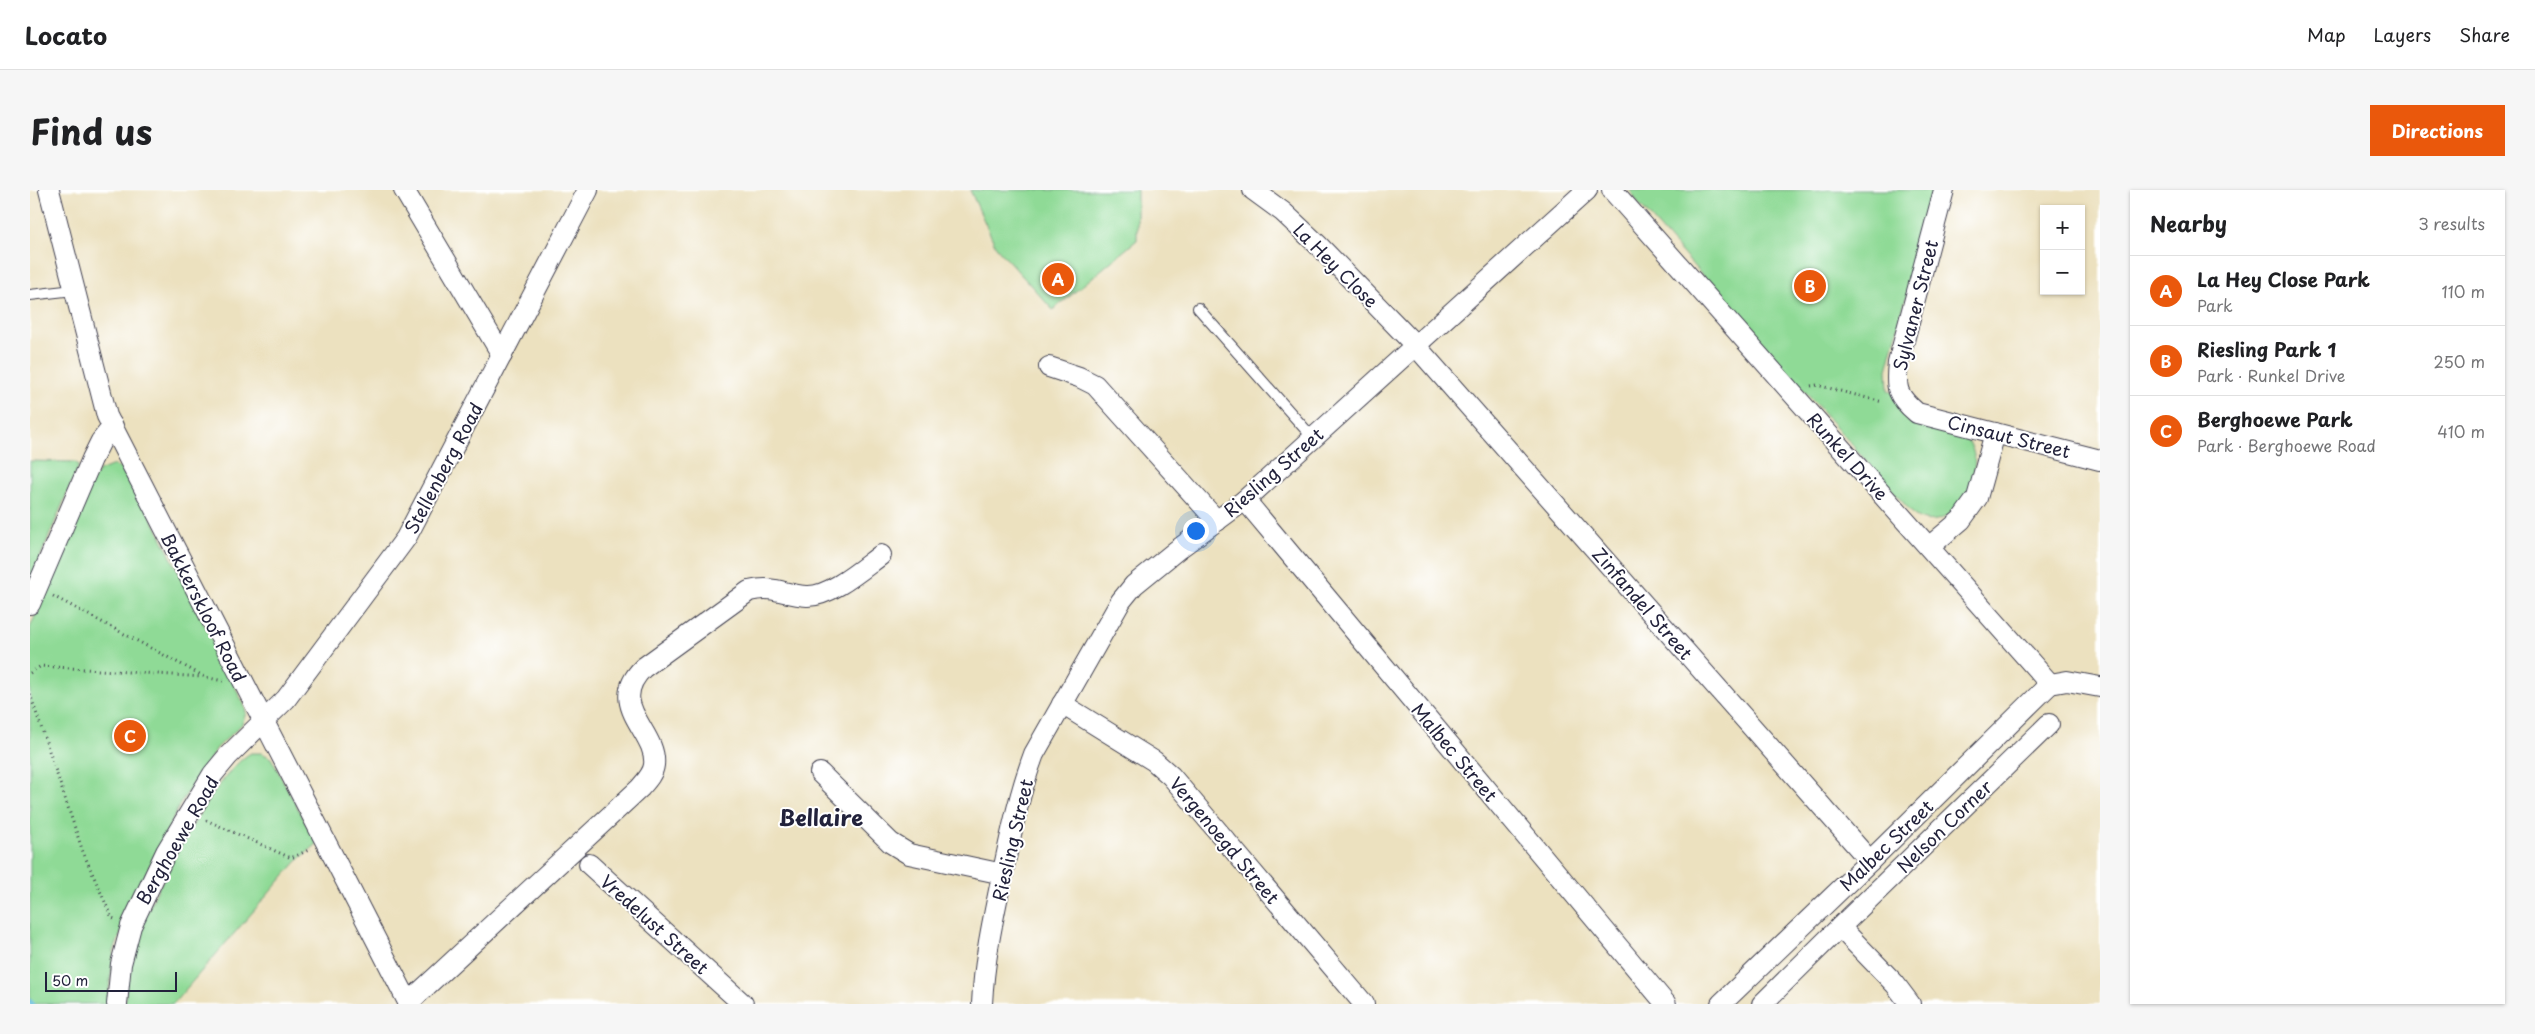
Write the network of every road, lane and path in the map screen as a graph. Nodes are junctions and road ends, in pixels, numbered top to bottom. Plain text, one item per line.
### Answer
1 (49, 190) edge
2 (404, 190) edge
3 (588, 190) edge
4 (1253, 190) edge
5 (1587, 190) edge
6 (1612, 190) edge
7 (1944, 190) edge
8 (74, 290) junction
9 (30, 295) edge
10 (1198, 308) dead end
11 (1415, 345) junction
12 (502, 355) junction
13 (1049, 368) dead end
14 (1789, 390) junction
15 (1910, 407) junction
16 (113, 426) junction
17 (1995, 433) junction
18 (1313, 438) junction
19 (2100, 460) edge
20 (1245, 500) junction
21 (1217, 520) junction
22 (1929, 547) junction
23 (881, 555) dead end
24 (33, 596) edge
25 (30, 673) edge
26 (205, 677) junction
27 (2050, 684) junction
28 (244, 685) junction
29 (2100, 687) edge
30 (30, 694) edge
31 (1062, 704) junction
32 (262, 723) junction
33 (2049, 724) dead end
34 (820, 773) dead end
35 (189, 813) junction
36 (325, 842) junction
37 (1870, 861) junction
38 (589, 864) dead end
39 (1003, 874) junction
40 (131, 926) junction
41 (1840, 927) junction
42 (117, 1004) edge
43 (409, 1004) edge
44 (742, 1004) edge
45 (982, 1004) edge
46 (1364, 1004) edge
47 (1666, 1004) edge
48 (1721, 1004) edge
49 (1762, 1004) edge
50 (1910, 1004) edge

1 - 8 street, Bakkerskloof Road
2 - 12 street
3 - 12 street, Stellenberg Road
4 - 11 street, La Hey Close
5 - 11 street, Riesling Street
6 - 14 street, Runkel Drive
7 - 15 street, Sylvaner Street
8 - 9 lane
8 - 16 street, Bakkerskloof Road
10 - 18 lane
11 - 18 street, Riesling Street
11 - 37 street, Zinfandel Street
12 - 32 street, Stellenberg Road
13 - 21 street
14 - 15 path
14 - 22 street, Runkel Drive
15 - 17 street, Cinsaut Street
16 - 24 street
16 - 28 street, Bakkerskloof Road
17 - 19 street, Cinsaut Street
17 - 22 street
18 - 20 street, Riesling Street
20 - 21 street, Riesling Street
20 - 47 street, Malbec Street
21 - 31 street, Riesling Street
22 - 27 street, Runkel Drive
23 - 43 street
24 - 26 path
25 - 26 path
26 - 28 path
27 - 29 street
27 - 37 street, Malbec Street
28 - 32 street, Bakkerskloof Road
30 - 40 path
31 - 39 street, Riesling Street
31 - 46 street, Vergenoegd Street
32 - 35 street, Berghoewe Road
32 - 36 street, Bakkerskloof Road
33 - 41 street, Nelson Corner
34 - 39 street
35 - 36 path
35 - 40 street, Berghoewe Road
36 - 43 street, Bakkerskloof Road
37 - 48 street, Malbec Street
38 - 44 street, Vredelust Street
39 - 45 street, Riesling Street
40 - 42 street, Berghoewe Road
41 - 49 street, Nelson Corner
41 - 50 street

